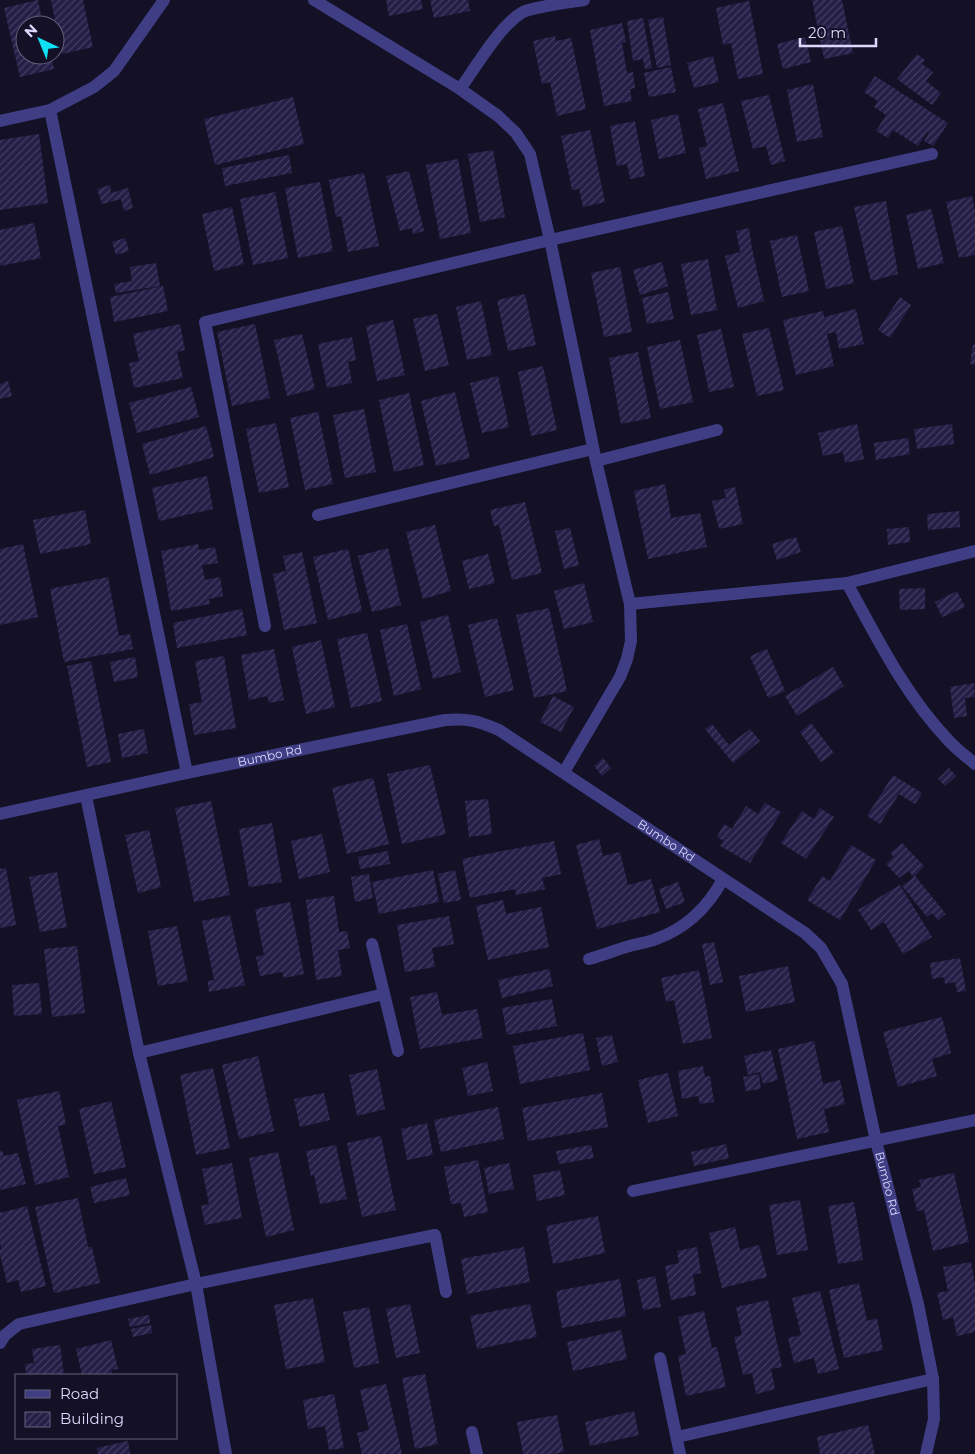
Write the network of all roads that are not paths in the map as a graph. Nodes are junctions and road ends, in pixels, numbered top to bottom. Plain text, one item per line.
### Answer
1 (164, 0) edge
2 (314, 0) edge
3 (584, 0) edge
4 (460, 89) junction
5 (50, 110) junction
6 (0, 121) edge
7 (932, 154) dead end
8 (550, 240) junction
9 (716, 430) dead end
10 (595, 455) junction
11 (318, 514) dead end
12 (975, 551) edge
13 (847, 583) junction
14 (630, 604) junction
15 (265, 626) dead end
16 (975, 764) edge
17 (564, 772) junction
18 (187, 773) junction
19 (86, 796) junction
20 (0, 814) edge
21 (723, 879) junction
22 (372, 944) dead end
23 (589, 959) dead end
24 (384, 994) junction
25 (398, 1052) dead end
26 (139, 1053) junction
27 (975, 1120) edge
28 (876, 1141) junction
29 (633, 1191) dead end
30 (196, 1284) junction
31 (446, 1292) dead end
32 (0, 1343) edge
33 (660, 1358) dead end
34 (933, 1378) junction
35 (472, 1432) dead end
36 (677, 1437) junction
37 (226, 1454) edge
38 (477, 1454) edge
39 (680, 1454) edge
40 (926, 1454) edge

1 - 5 street
2 - 4 street
3 - 4 street
4 - 8 street
5 - 6 street
5 - 18 street
7 - 8 street
8 - 10 street
8 - 15 street
9 - 10 street
10 - 11 street
10 - 14 street
12 - 13 street
13 - 14 street
13 - 16 street
14 - 17 street
17 - 18 street, Bumbo Rd
17 - 21 street, Bumbo Rd
18 - 19 street, Bumbo Rd
19 - 20 street, Bumbo Rd
19 - 26 street
21 - 23 street
21 - 28 street, Bumbo Rd
22 - 24 street
24 - 25 street
24 - 26 street
26 - 30 street
27 - 28 street
28 - 29 street
28 - 34 street, Bumbo Rd
30 - 31 street
30 - 32 street
30 - 37 street
33 - 36 street
34 - 36 street
34 - 40 street, Bumbo Rd
35 - 38 street
36 - 39 street

